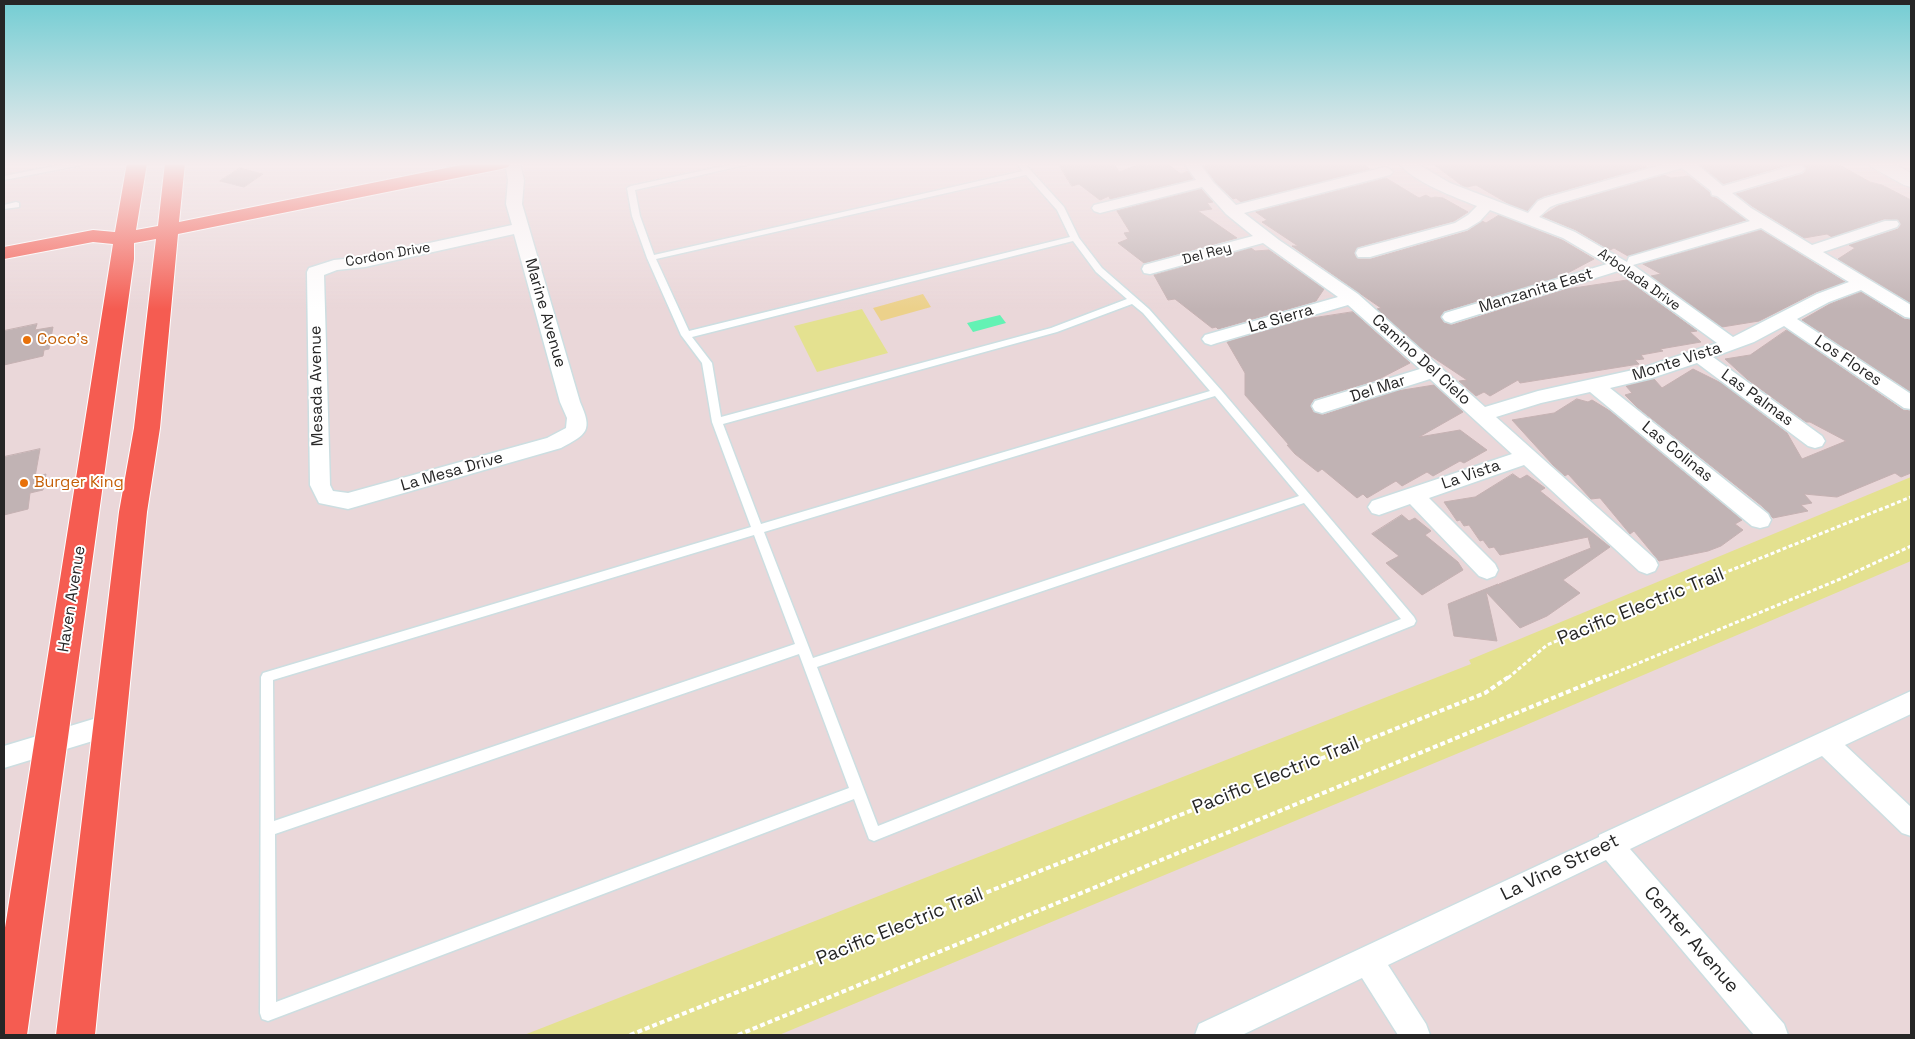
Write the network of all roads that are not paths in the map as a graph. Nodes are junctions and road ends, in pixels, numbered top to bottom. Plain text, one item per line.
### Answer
1 (129, 211) edge
2 (170, 211) edge
3 (260, 211) edge
4 (516, 211) edge
5 (635, 211) edge
6 (855, 211) edge
7 (1062, 211) edge
8 (1232, 211) edge
9 (1480, 211) edge
10 (1504, 211) edge
11 (1747, 211) edge
12 (1762, 222) junction
13 (1891, 224) dead end
14 (520, 228) junction
15 (168, 230) junction
16 (1075, 238) junction
17 (1264, 238) junction
18 (124, 239) junction
19 (1809, 251) junction
20 (4, 253) edge
21 (1364, 253) dead end
22 (651, 258) junction
23 (1628, 263) junction
24 (1150, 269) dead end
25 (4, 272) edge
26 (315, 272) joint
27 (1862, 283) junction
28 (1352, 298) junction
29 (1133, 300) junction
30 (1911, 313) edge
31 (1451, 318) dead end
32 (1784, 319) junction
33 (686, 335) junction
34 (1211, 339) dead end
35 (1731, 344) junction
36 (1699, 356) junction
37 (1434, 371) junction
38 (1594, 385) junction
39 (1217, 392) junction
40 (1911, 404) edge
41 (1322, 406) dead end
42 (1482, 416) junction
43 (717, 422) junction
44 (575, 432) joint
45 (1815, 441) dead end
46 (1527, 456) junction
47 (1414, 495) junction
48 (326, 498) joint
49 (1306, 498) junction
50 (1379, 508) dead end
51 (1760, 520) dead end
52 (758, 530) junction
53 (1646, 565) dead end
54 (1487, 570) dead end
55 (803, 647) junction
56 (810, 664) junction
57 (1911, 702) edge
58 (110, 724) junction
59 (1824, 742) junction
60 (50, 743) junction
61 (4, 757) edge
62 (858, 791) junction
63 (1911, 824) edge
64 (267, 830) junction
65 (1609, 844) junction
66 (1368, 961) junction
67 (7, 1035) edge
68 (75, 1035) edge
69 (1210, 1035) edge
70 (1415, 1035) edge
71 (1773, 1035) edge

1 - 18 main road, Haven Avenue
2 - 15 main road
3 - 15 main road
4 - 14 street, Marine Avenue
5 - 22 lane
6 - 22 lane
7 - 16 lane
8 - 17 street, Camino Del Cielo
9 - 21 street
10 - 23 street, Arbolada Drive
11 - 12 street
12 - 19 street
12 - 23 street, Manzanita East
13 - 19 street
14 - 26 street, Cordon Drive
14 - 44 street, Marine Avenue
15 - 18 main road
15 - 58 main road
16 - 29 lane
16 - 33 lane
17 - 24 street, Del Rey
17 - 28 street, Camino Del Cielo
18 - 20 main road
18 - 25 main road
18 - 60 main road, Haven Avenue
19 - 27 street
22 - 33 lane
23 - 31 street, Manzanita East
23 - 35 street, Arbolada Drive
26 - 48 street, Mesada Avenue
27 - 30 street
27 - 32 street, Monte Vista
28 - 34 street, La Sierra
28 - 37 street, Camino Del Cielo
29 - 39 lane
29 - 43 lane
32 - 35 street, Monte Vista
32 - 40 street, Los Flores
33 - 43 lane
35 - 36 street, Monte Vista
36 - 38 street, Monte Vista
36 - 45 street, Las Palmas
37 - 41 street, Del Mar
37 - 42 street, Camino Del Cielo
38 - 42 street, Monte Vista
38 - 51 street, Las Colinas
39 - 49 lane
39 - 52 lane
42 - 46 street, Camino Del Cielo
43 - 52 lane
44 - 48 street, La Mesa Drive
46 - 47 street, La Vista
46 - 53 street, Camino Del Cielo
47 - 50 street, La Vista
47 - 54 street, La Vista
49 - 56 lane
49 - 62 lane
52 - 55 lane
52 - 64 lane
55 - 56 lane
55 - 64 lane
56 - 62 lane
57 - 59 street, La Vine Street
58 - 60 street
58 - 68 main road
59 - 63 street
59 - 65 street, La Vine Street
60 - 61 street
60 - 67 main road, Haven Avenue
62 - 64 lane
65 - 66 street, La Vine Street
65 - 71 street, Center Avenue
66 - 69 street, La Vine Street
66 - 70 street

